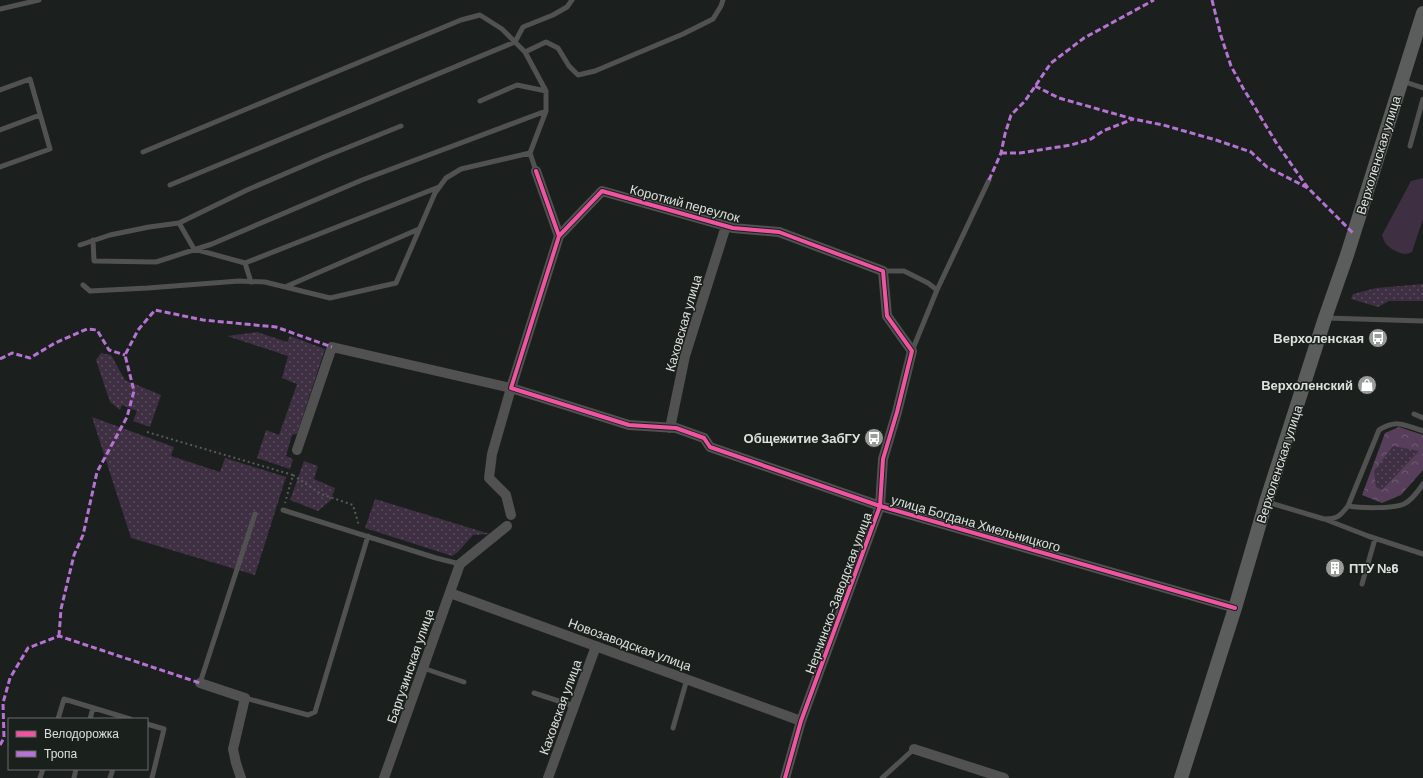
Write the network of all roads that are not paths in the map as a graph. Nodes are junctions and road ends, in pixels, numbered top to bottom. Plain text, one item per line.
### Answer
1 (38, 0) edge
2 (572, 0) edge
3 (723, 0) edge
4 (0, 9) edge
5 (1423, 13) edge
6 (514, 42) junction
7 (525, 52) junction
8 (1402, 80) junction
9 (1423, 88) edge
10 (0, 90) edge
11 (546, 91) junction
12 (1423, 99) edge
13 (480, 101) dead end
14 (546, 111) junction
15 (40, 115) junction
16 (401, 126) dead end
17 (0, 130) edge
18 (1410, 146) dead end
19 (143, 152) dead end
20 (530, 153) junction
21 (0, 167) edge
22 (536, 171) joint
23 (989, 180) dead end
24 (170, 185) dead end
25 (440, 186) junction
26 (179, 223) junction
27 (726, 226) junction
28 (419, 229) junction
29 (559, 236) junction
30 (93, 240) junction
31 (80, 244) dead end
32 (194, 249) junction
33 (245, 263) junction
34 (883, 271) junction
35 (251, 282) junction
36 (83, 285) dead end
37 (285, 287) junction
38 (937, 290) junction
39 (1325, 318) junction
40 (1423, 321) edge
41 (912, 350) junction
42 (511, 388) junction
43 (1414, 414) dead end
44 (1423, 418) edge
45 (670, 428) junction
46 (1423, 431) edge
47 (297, 450) dead end
48 (1423, 484) edge
49 (1266, 502) junction
50 (880, 506) junction
51 (1348, 506) junction
52 (283, 510) road end
53 (255, 514) dead end
54 (512, 515) dead end
55 (1324, 519) junction
56 (507, 526) dead end
57 (368, 536) junction
58 (1375, 539) junction
59 (1423, 554) edge
60 (460, 564) junction
61 (1362, 584) dead end
62 (450, 592) junction
63 (1235, 608) junction
64 (596, 646) junction
65 (423, 668) junction
66 (687, 679) junction
67 (464, 682) dead end
68 (200, 683) joint
69 (534, 693) dead end
70 (245, 698) junction
71 (574, 706) junction
72 (93, 708) junction
73 (58, 718) edge
74 (90, 718) edge
75 (125, 718) edge
76 (802, 721) junction
77 (148, 724) edge
78 (673, 728) dead end
79 (914, 749) joint
80 (152, 778) edge
81 (241, 778) edge
82 (384, 778) edge
83 (548, 778) edge
84 (785, 778) edge
85 (882, 778) edge
86 (1004, 778) edge
87 (1181, 778) edge

1 - 4 lane
2 - 6 lane
3 - 7 lane
5 - 8 main road, Верхоленская улица
6 - 7 lane
6 - 19 lane
6 - 24 lane
7 - 11 lane
8 - 9 lane
8 - 39 main road, Верхоленская улица
10 - 15 lane
11 - 13 lane
11 - 14 lane
12 - 18 lane
14 - 20 lane
14 - 32 lane
15 - 17 lane
15 - 21 lane
16 - 26 lane
20 - 22 lane
20 - 25 lane
22 - 29 street
23 - 38 lane
25 - 28 lane
25 - 33 lane
26 - 30 lane
26 - 32 lane
27 - 29 street, Короткий переулок
27 - 34 street, Короткий переулок
27 - 45 street, Каховская улица
28 - 37 lane
28 - 37 lane
29 - 42 street
30 - 31 lane
30 - 32 lane
32 - 33 lane
33 - 35 lane
34 - 38 lane
34 - 41 street
35 - 36 lane
35 - 37 lane
38 - 41 lane
39 - 40 lane
39 - 49 main road, Верхоленская улица
41 - 50 street, Нерчинско-Заводская улица
42 - 45 street, улица Богдана Хмельницкого
42 - 47 street, улица Богдана Хмельницкого
42 - 54 street
43 - 44 lane
45 - 50 street, улица Богдана Хмельницкого
46 - 51 lane
48 - 51 lane
49 - 55 lane
49 - 63 main road, Верхоленская улица
50 - 63 street, улица Богдана Хмельницкого
50 - 76 street, Нерчинско-Заводская улица
51 - 55 lane
52 - 57 lane
53 - 68 lane
55 - 58 lane
56 - 60 street
57 - 60 lane
57 - 70 lane
58 - 59 lane
58 - 61 lane
60 - 62 street, Баргузинская улица
62 - 64 street, Новозаводская улица
62 - 65 street, Баргузинская улица
63 - 87 main road, Верхоленская улица
64 - 66 street, Новозаводская улица
64 - 71 street, Каховская улица
65 - 67 lane
65 - 82 street, Баргузинская улица
66 - 76 street, Новозаводская улица
66 - 78 lane
68 - 70 street
69 - 71 lane
70 - 81 street
71 - 83 street, Каховская улица
72 - 73 lane
72 - 74 lane
72 - 75 lane
76 - 84 street, Нерчинско-Заводская улица
77 - 80 lane
79 - 85 lane
79 - 86 street

